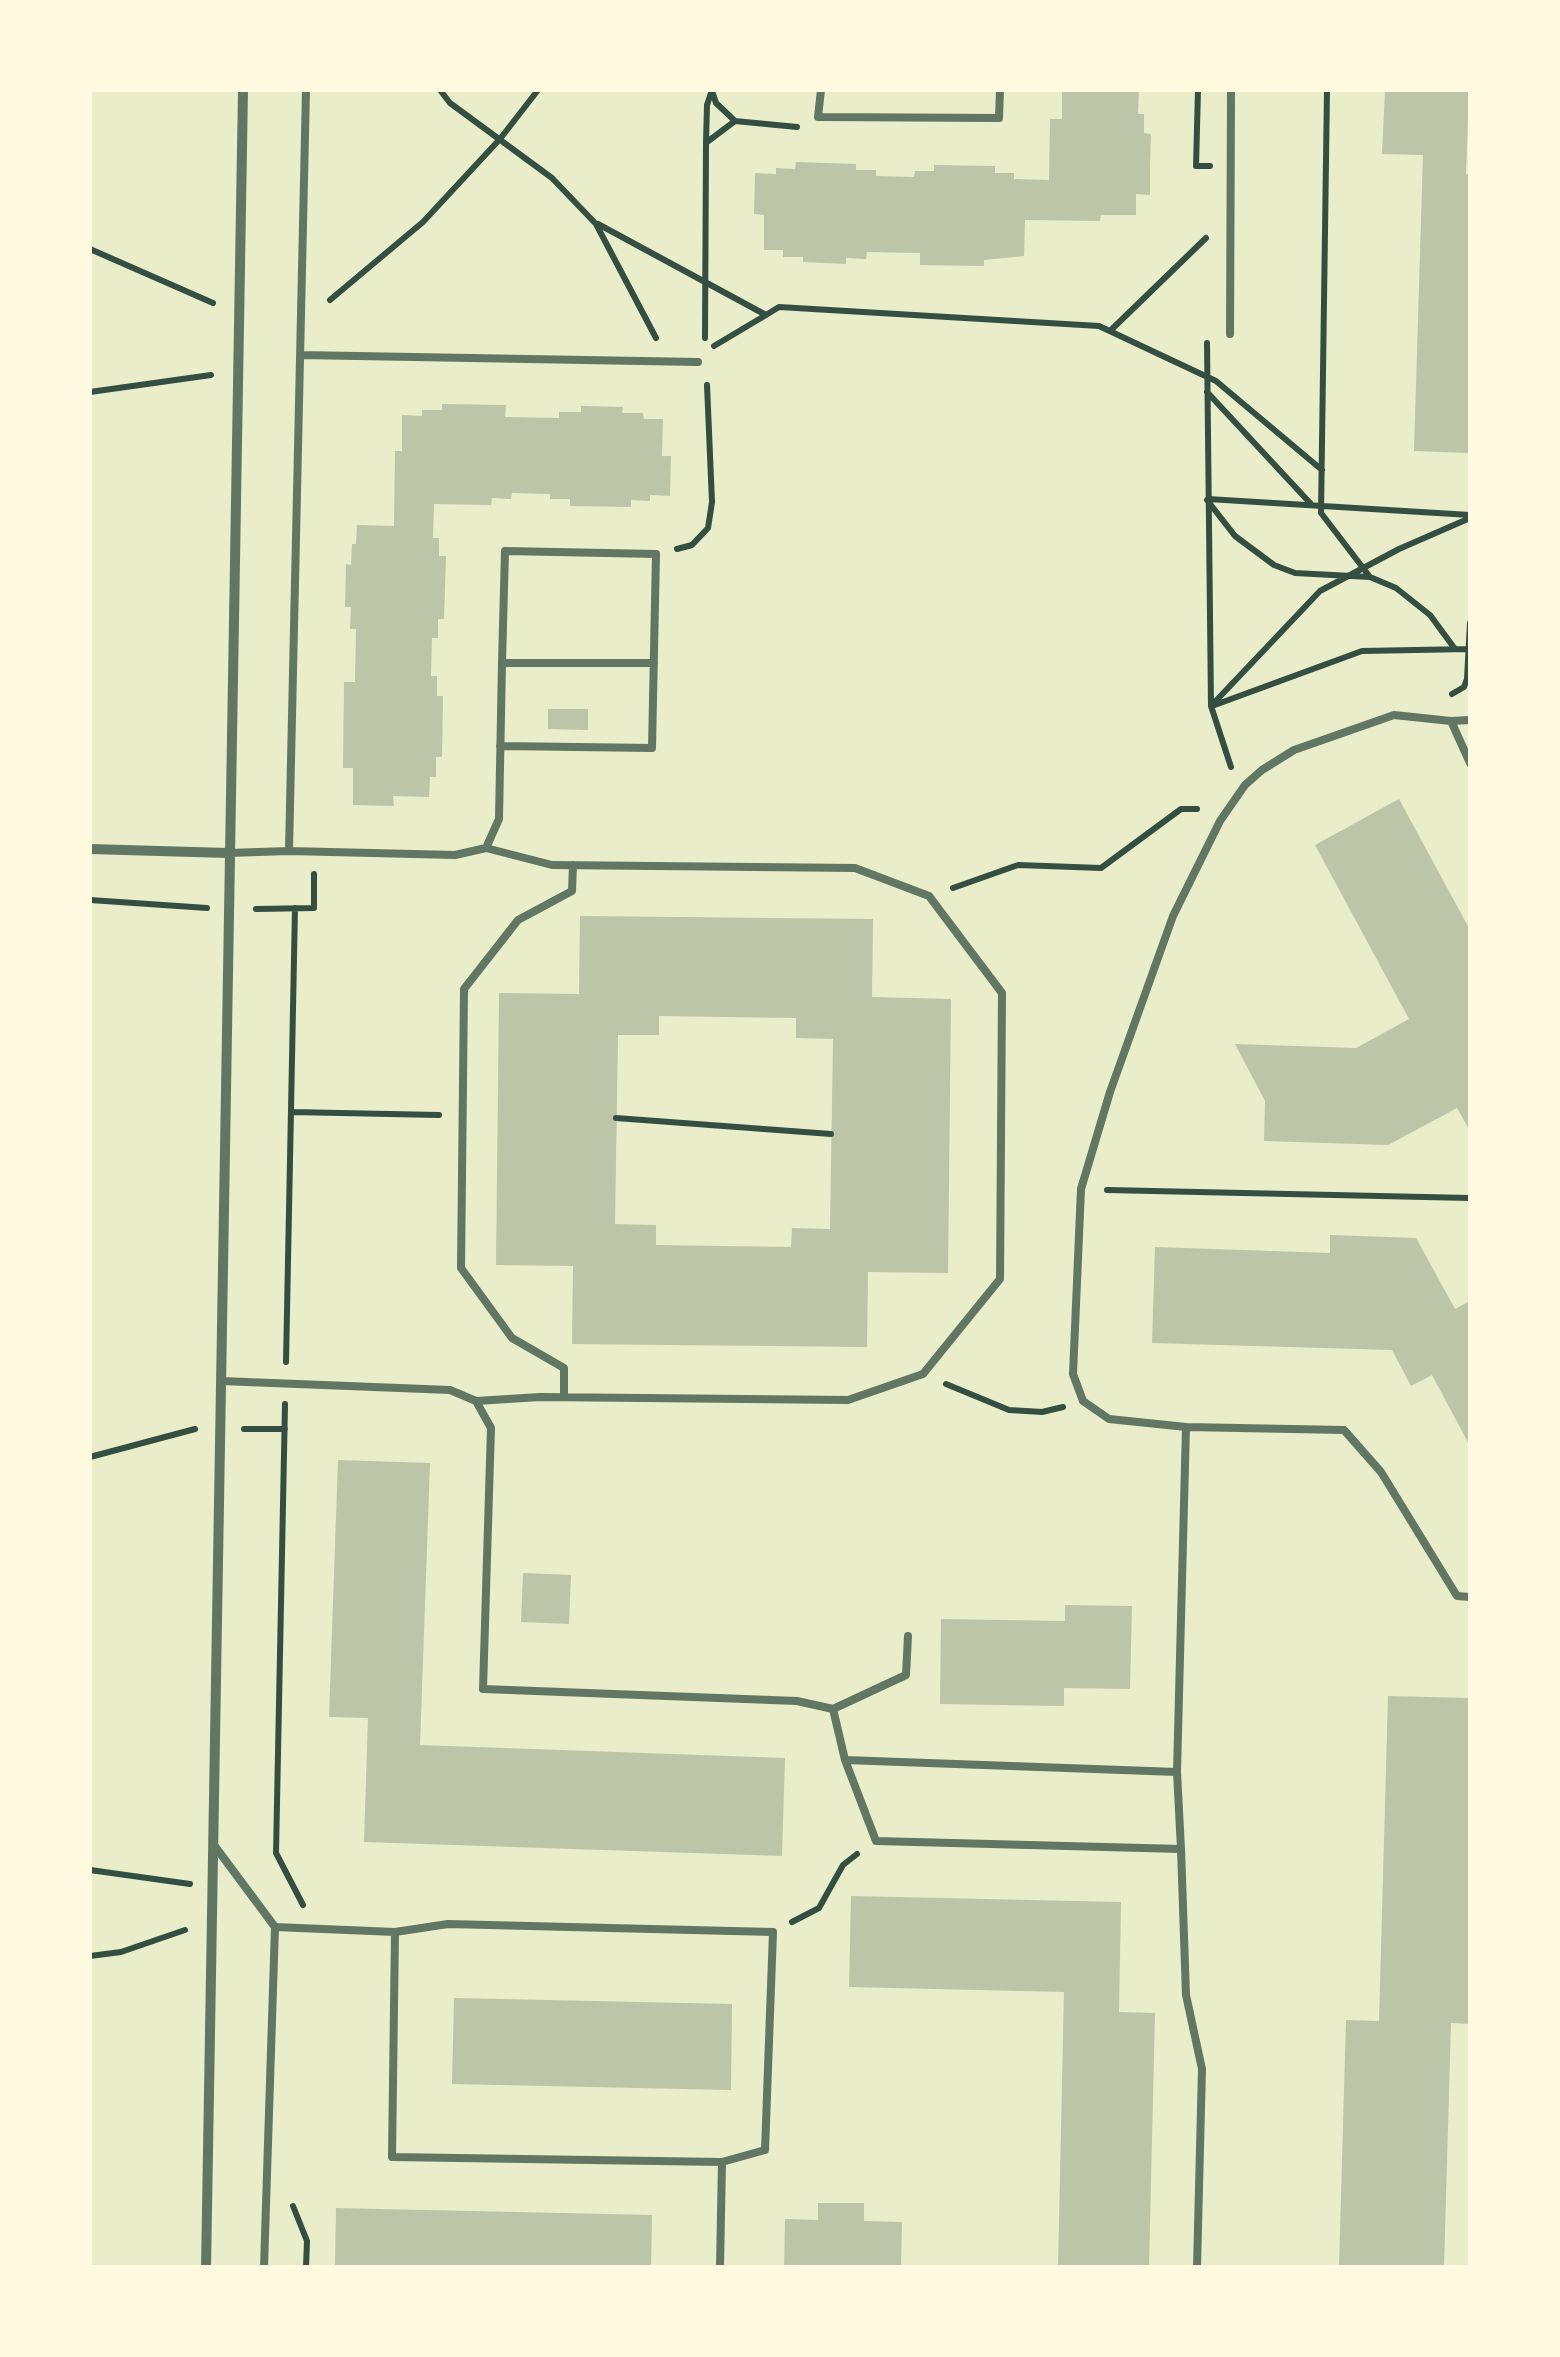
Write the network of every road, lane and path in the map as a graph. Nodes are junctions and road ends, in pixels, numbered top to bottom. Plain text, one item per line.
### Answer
1 (243, 90) edge
2 (306, 90) edge
3 (440, 90) edge
4 (538, 90) edge
5 (712, 90) edge
6 (820, 90) edge
7 (1000, 90) edge
8 (1231, 90) edge
9 (1327, 90) edge
10 (818, 117) junction
11 (734, 121) junction
12 (500, 139) junction
13 (706, 142) junction
14 (1231, 214) junction
15 (596, 224) junction
16 (90, 248) edge
17 (703, 280) junction
18 (330, 300) dead end
19 (219, 305) dead end
20 (766, 315) junction
21 (1110, 331) junction
22 (1230, 334) joint
23 (706, 350) junction
24 (300, 355) junction
25 (668, 361) junction
26 (698, 362) joint
27 (218, 374) dead end
28 (1206, 377) junction
29 (90, 392) edge
30 (1206, 392) junction
31 (1322, 470) junction
32 (1207, 499) junction
33 (1318, 508) junction
34 (1470, 516) edge
35 (692, 545) dead end
36 (1362, 568) junction
37 (1345, 576) junction
38 (1370, 577) junction
39 (1470, 623) edge
40 (1469, 648) edge
41 (1455, 649) junction
42 (654, 663) junction
43 (502, 664) junction
44 (1469, 670) edge
45 (1441, 694) dead end
46 (1211, 706) junction
47 (1470, 720) edge
48 (1451, 722) junction
49 (500, 746) junction
50 (1470, 762) edge
51 (1240, 792) junction
52 (1181, 809) dead end
53 (486, 848) junction
54 (90, 849) edge
55 (288, 851) junction
56 (313, 852) junction
57 (228, 853) junction
58 (573, 865) junction
59 (928, 896) junction
60 (90, 900) edge
61 (208, 908) dead end
62 (295, 908) junction
63 (248, 909) dead end
64 (291, 1112) junction
65 (462, 1116) junction
66 (616, 1118) dead end
67 (831, 1134) dead end
68 (1081, 1190) junction
69 (1470, 1198) edge
70 (923, 1374) junction
71 (221, 1381) junction
72 (286, 1384) junction
73 (564, 1397) junction
74 (476, 1402) junction
75 (1042, 1412) dead end
76 (1186, 1427) junction
77 (199, 1428) dead end
78 (238, 1428) dead end
79 (285, 1429) junction
80 (90, 1457) edge
81 (1470, 1597) edge
82 (908, 1636) dead end
83 (833, 1710) junction
84 (845, 1760) junction
85 (1177, 1772) junction
86 (876, 1840) junction
87 (214, 1845) junction
88 (1181, 1849) junction
89 (90, 1870) edge
90 (190, 1884) dead end
91 (276, 1927) junction
92 (306, 1928) junction
93 (189, 1929) dead end
94 (395, 1932) junction
95 (773, 1932) junction
96 (90, 1956) edge
97 (722, 2162) junction
98 (291, 2199) dead end
99 (206, 2267) edge
100 (264, 2267) edge
101 (306, 2267) edge
102 (720, 2267) edge
103 (1197, 2267) edge

1 - 57 street
2 - 24 lane
3 - 12 path
4 - 12 path
5 - 11 path
5 - 13 path
6 - 10 lane
7 - 10 lane
8 - 14 lane
9 - 31 path
10 - 11 path
11 - 13 path
12 - 15 path
12 - 18 path
13 - 17 path
14 - 21 path
14 - 22 lane
15 - 17 path
15 - 25 path
16 - 19 path
17 - 20 path
17 - 23 path
20 - 21 path
20 - 23 path
21 - 28 path
22 - 28 path
23 - 26 path
23 - 35 path
24 - 25 lane
24 - 55 lane
25 - 26 lane
27 - 29 path
28 - 30 path
28 - 31 path
30 - 32 path
30 - 33 path
31 - 33 path
32 - 33 path
32 - 37 path
32 - 46 path
33 - 34 path
33 - 36 path
34 - 36 path
36 - 37 path
36 - 38 path
37 - 38 path
37 - 46 path
38 - 41 path
39 - 40 path
40 - 41 path
40 - 44 path
41 - 46 path
42 - 43 lane
42 - 43 lane
42 - 49 lane
43 - 49 lane
44 - 45 path
46 - 51 path
47 - 48 lane
48 - 50 lane
48 - 51 lane
49 - 53 lane
51 - 68 lane
52 - 59 path
53 - 56 lane
53 - 58 lane
54 - 57 street
55 - 56 lane
55 - 57 lane
56 - 62 path
57 - 71 street
58 - 59 lane
58 - 65 lane
59 - 70 lane
60 - 61 path
62 - 63 path
62 - 64 path
64 - 65 path
64 - 72 path
65 - 73 lane
66 - 67 path
68 - 69 path
68 - 76 lane
70 - 73 lane
70 - 75 path
71 - 72 lane
71 - 87 street
72 - 74 lane
72 - 79 path
73 - 74 lane
74 - 83 lane
76 - 81 lane
76 - 85 lane
77 - 80 path
78 - 79 path
79 - 92 path
82 - 83 lane
83 - 84 lane
84 - 85 lane
84 - 86 lane
85 - 88 lane
86 - 88 lane
86 - 95 path
87 - 91 lane
87 - 99 street
88 - 103 lane
89 - 90 path
91 - 92 lane
91 - 100 lane
92 - 94 lane
93 - 96 path
94 - 95 lane
94 - 97 lane
95 - 97 lane
97 - 102 lane
98 - 101 path

